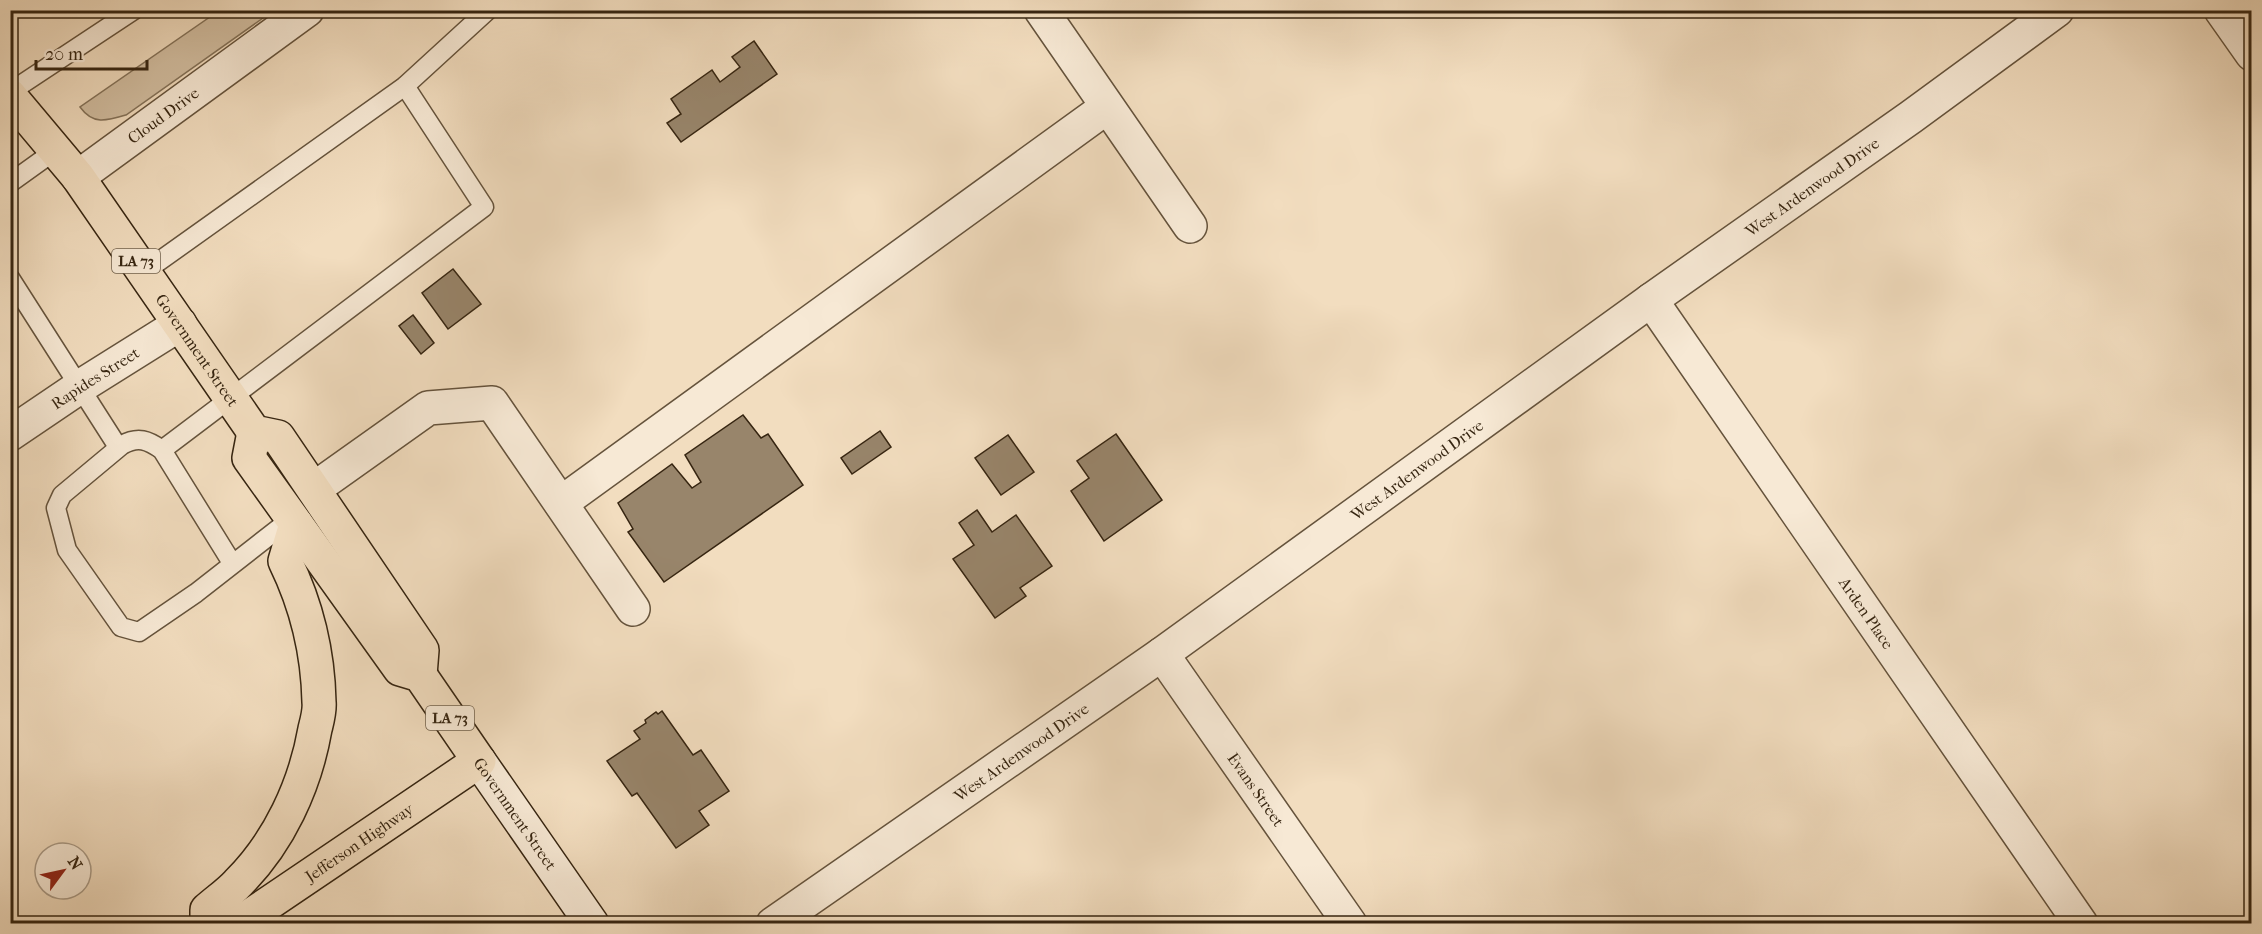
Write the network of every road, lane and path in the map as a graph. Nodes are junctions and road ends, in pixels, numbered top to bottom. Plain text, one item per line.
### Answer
1 (134, 10) edge
2 (307, 10) edge
3 (488, 10) edge
4 (1041, 10) edge
5 (2057, 10) edge
6 (2221, 10) edge
7 (2252, 54) edge
8 (405, 86) junction
9 (10, 94) edge
10 (1107, 107) junction
11 (56, 150) junction
12 (78, 177) junction
13 (10, 183) edge
14 (1190, 226) dead end
15 (144, 272) junction
16 (10, 278) edge
17 (1651, 300) junction
18 (180, 324) junction
19 (81, 386) junction
20 (231, 399) junction
21 (254, 432) junction
22 (10, 434) edge
23 (118, 447) junction
24 (162, 450) junction
25 (314, 489) junction
26 (561, 503) junction
27 (294, 521) junction
28 (232, 563) junction
29 (633, 609) dead end
30 (1162, 654) junction
31 (420, 675) junction
32 (479, 761) junction
33 (207, 924) edge
34 (238, 924) edge
35 (592, 924) edge
36 (773, 924) edge
37 (1350, 924) edge
38 (2081, 924) edge

1 - 9 lane
2 - 12 street, Cloud Drive
3 - 8 lane
4 - 10 street
5 - 17 street, West Ardenwood Drive
6 - 7 street
8 - 15 lane
8 - 20 lane
9 - 11 main road, Government Street / LA 73
10 - 14 street
10 - 26 street
11 - 12 main road, Government Street / LA 73
11 - 13 lane
12 - 15 main road, Government Street / LA 73
15 - 18 main road, Government Street / LA 73
16 - 19 lane
17 - 30 street, West Ardenwood Drive
17 - 38 street, Arden Place
18 - 19 street, Rapides Street
18 - 20 main road, Government Street / LA 73
19 - 22 street, Rapides Street
19 - 23 lane
20 - 21 main road, Government Street / LA 73
20 - 24 lane
21 - 25 main road
21 - 27 main road, Government Street
23 - 24 lane
23 - 28 lane
24 - 28 lane
25 - 26 street
25 - 31 main road
26 - 29 street
27 - 28 lane
27 - 31 main road, Government Street
27 - 33 main road
30 - 36 street, West Ardenwood Drive
30 - 37 street, Evans Street
31 - 32 main road, Government Street / LA 73
32 - 34 main road, Jefferson Highway
32 - 35 street, Government Street

